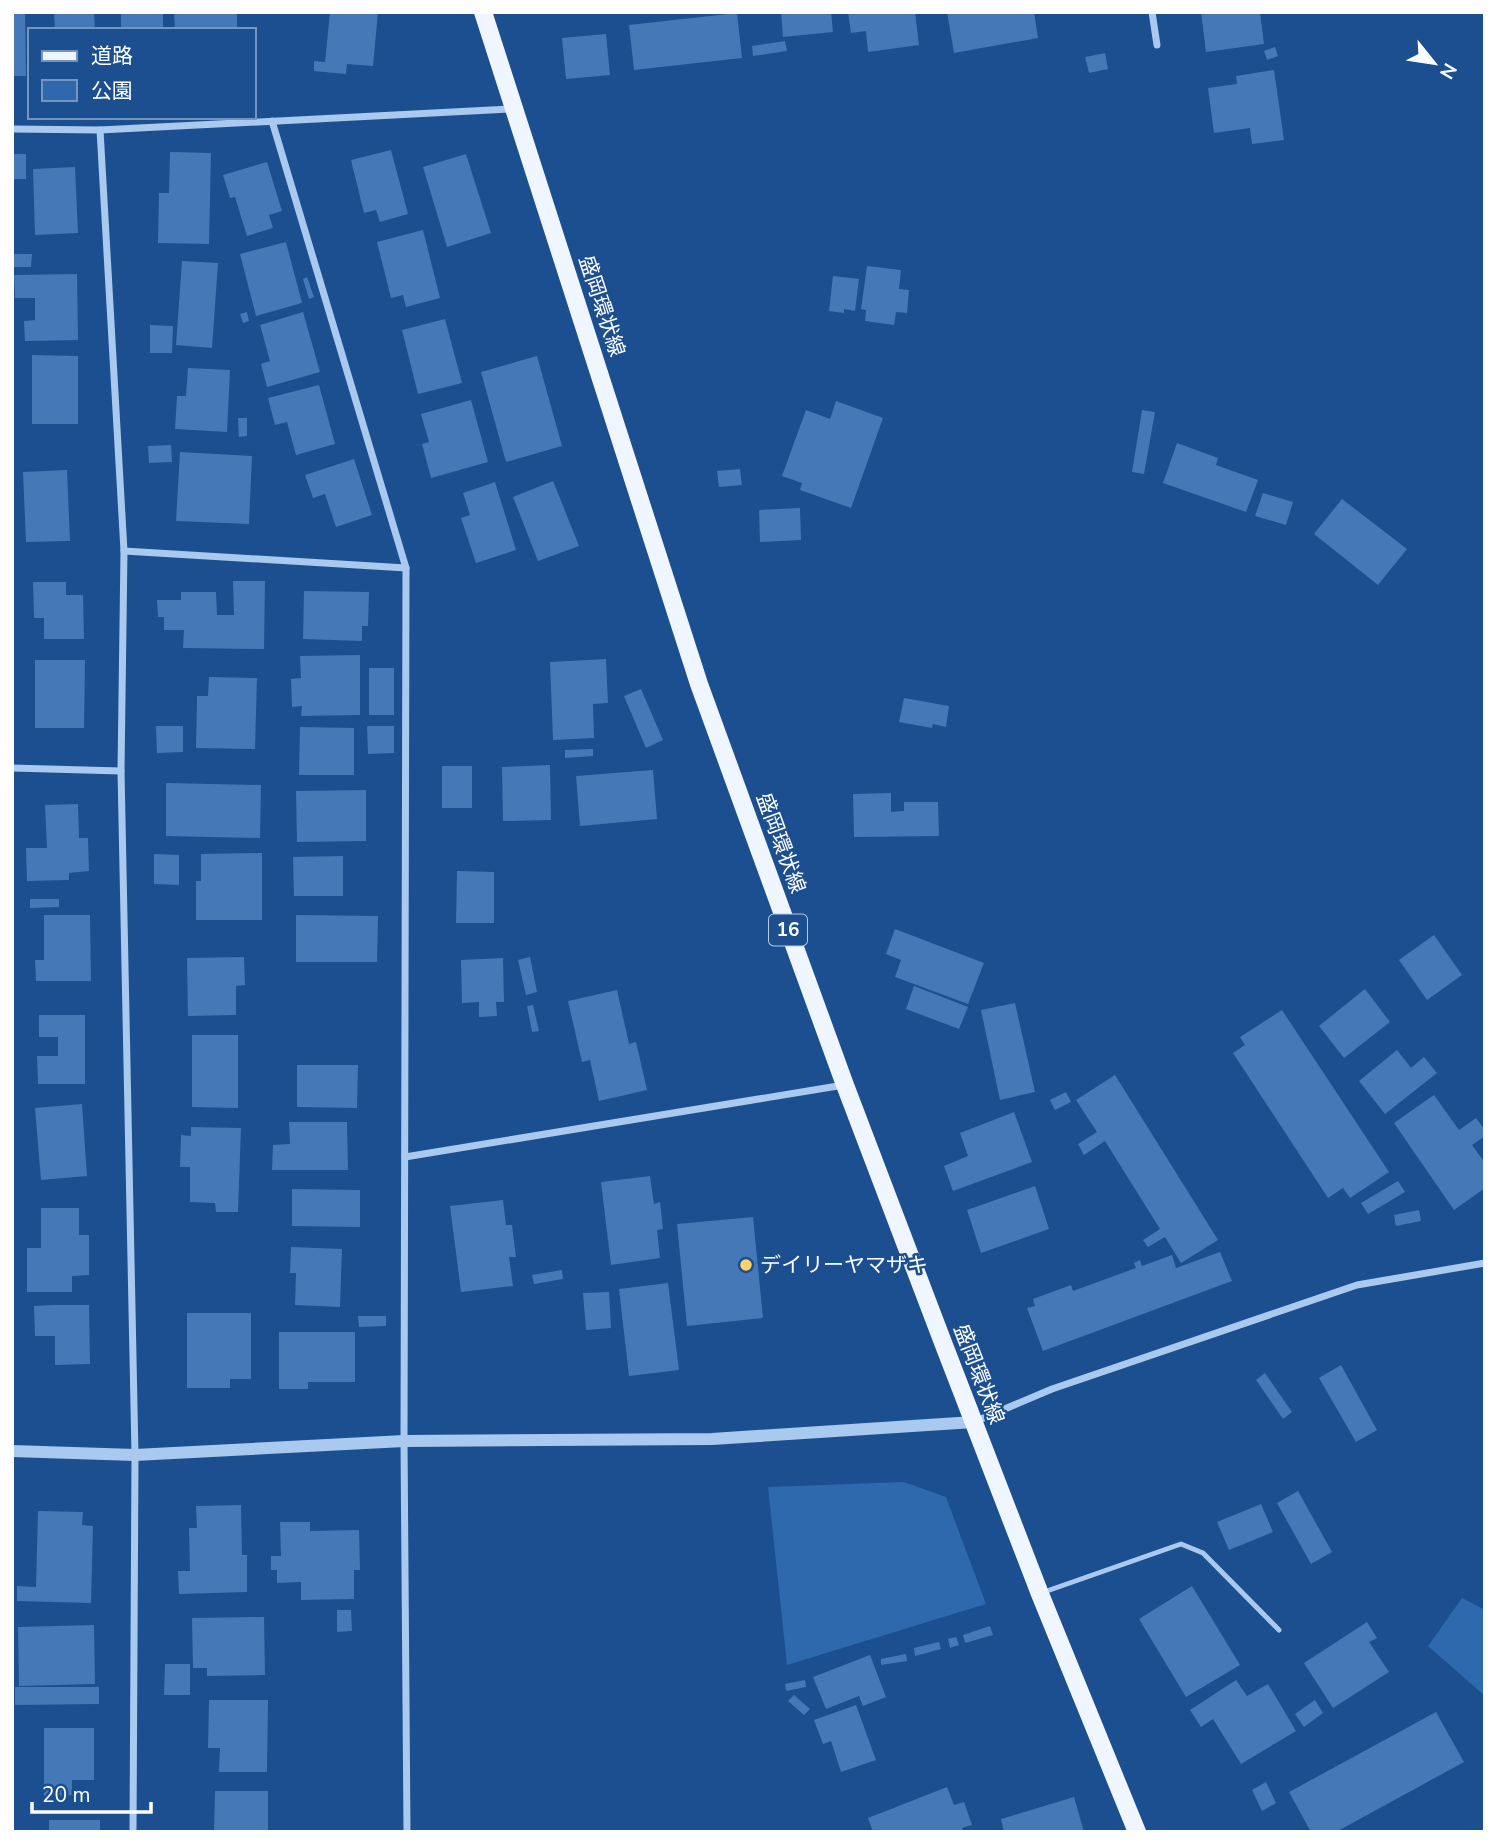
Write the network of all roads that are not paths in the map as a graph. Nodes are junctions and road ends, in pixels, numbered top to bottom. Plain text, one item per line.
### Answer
1 (483, 12) edge
2 (1152, 12) edge
3 (1157, 45) dead end
4 (513, 109) junction
5 (272, 121) junction
6 (12, 129) edge
7 (100, 130) junction
8 (124, 551) junction
9 (405, 568) junction
10 (12, 768) edge
11 (121, 771) junction
12 (845, 1085) junction
13 (405, 1157) junction
14 (1485, 1263) edge
15 (974, 1422) junction
16 (404, 1441) junction
17 (12, 1451) edge
18 (135, 1455) junction
19 (1040, 1594) junction
20 (1279, 1629) dead end
21 (133, 1832) edge
22 (407, 1832) edge
23 (1137, 1832) edge

1 - 4 main road, 盛岡環状線 / 16
2 - 3 street
4 - 5 street
4 - 12 main road, 盛岡環状線 / 16
5 - 7 street
5 - 9 street
6 - 7 street
7 - 8 street
8 - 9 street
8 - 11 street
9 - 13 street
10 - 11 street
11 - 18 street
12 - 13 street
12 - 15 main road, 盛岡環状線 / 16
13 - 16 street
14 - 15 street
15 - 16 street
15 - 19 main road, 盛岡環状線 / 16
16 - 18 street
16 - 22 street
17 - 18 street
18 - 21 street
19 - 20 lane
19 - 23 main road, 盛岡環状線 / 16

